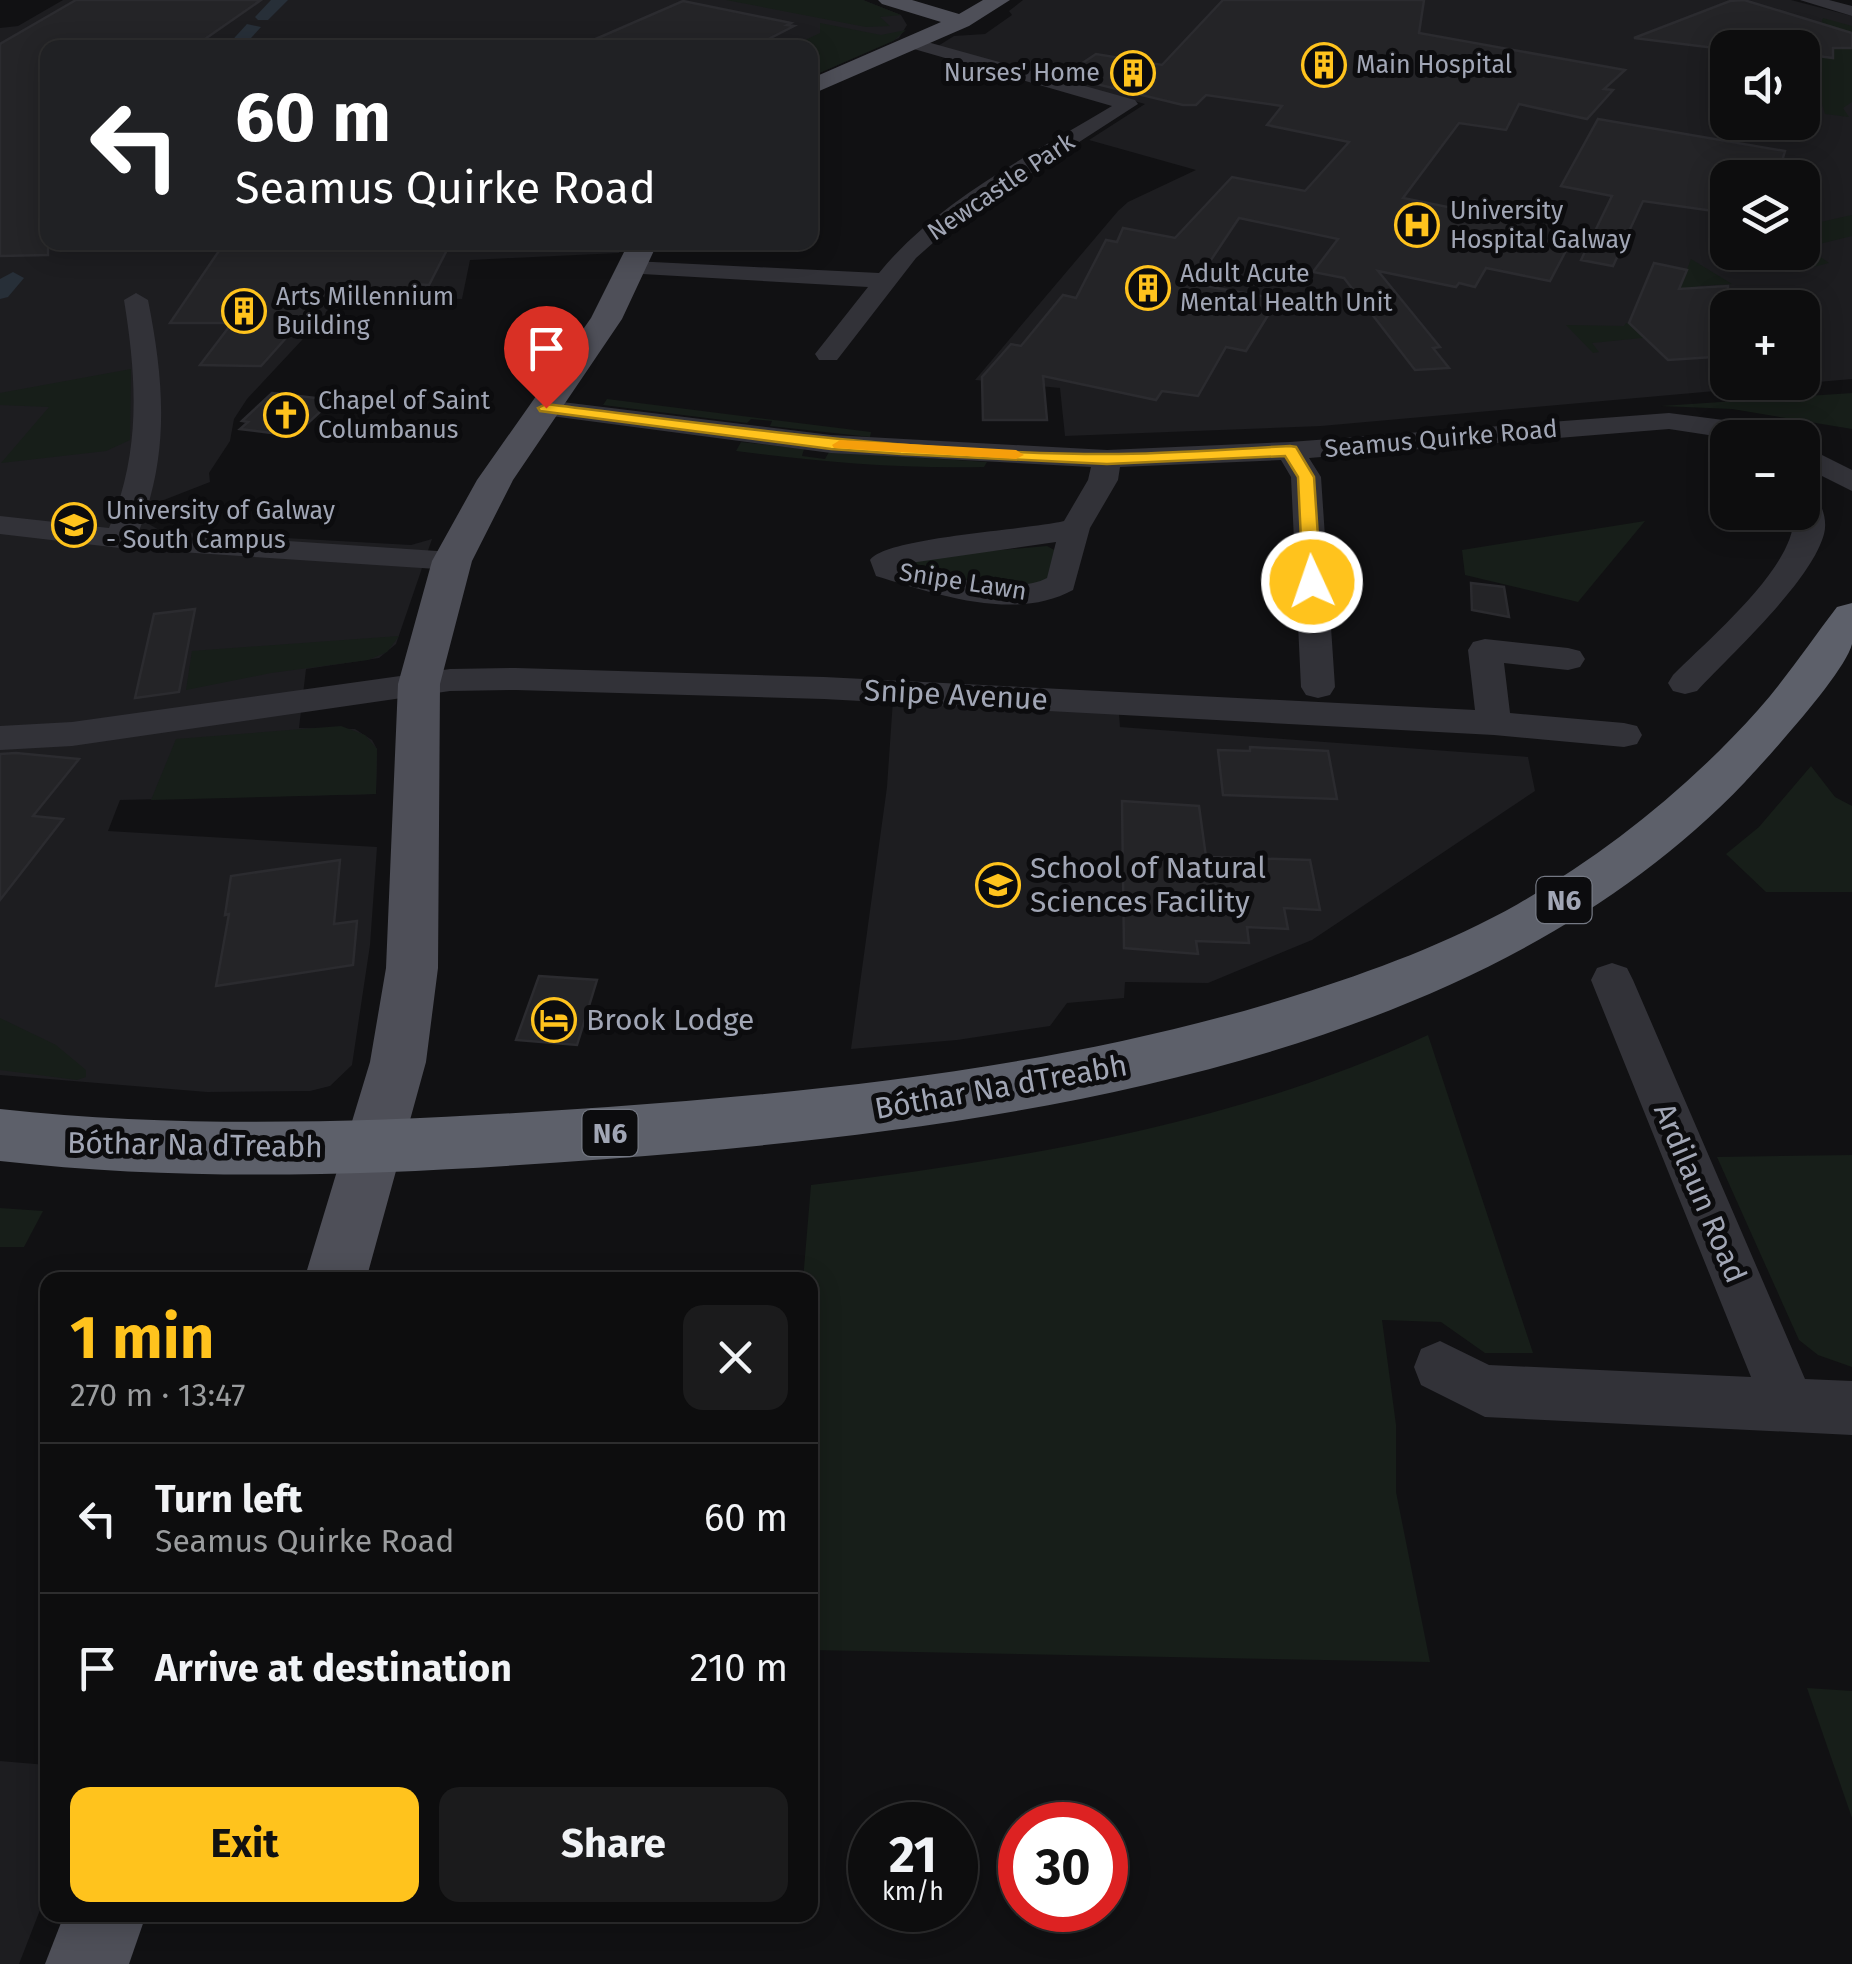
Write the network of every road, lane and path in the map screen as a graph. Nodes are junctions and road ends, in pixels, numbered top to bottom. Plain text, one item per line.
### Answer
1 (889, 0) edge
2 (999, 0) edge
3 (1809, 0) edge
4 (1852, 11) edge
5 (961, 22) junction
6 (913, 43) junction
7 (818, 85) edge
8 (638, 255) edge
9 (885, 281) junction
10 (136, 300) dead end
11 (828, 354) dead end
12 (546, 408) junction
13 (1710, 426) edge
14 (1820, 442) edge
15 (1852, 447) edge
16 (1710, 452) edge
17 (1107, 459) junction
18 (1298, 464) junction
19 (1820, 464) edge
20 (1852, 482) edge
21 (0, 524) edge
22 (1076, 528) junction
23 (1809, 530) edge
24 (120, 539) junction
25 (452, 561) junction
26 (1852, 616) edge
27 (1568, 659) dead end
28 (419, 684) junction
29 (1685, 684) dead end
30 (1318, 687) dead end
31 (1494, 723) junction
32 (1624, 735) dead end
33 (0, 738) edge
34 (1612, 980) dead end
35 (0, 1136) edge
36 (374, 1147) junction
37 (337, 1272) edge
38 (1440, 1367) dead end
39 (1790, 1406) junction
40 (1852, 1408) edge
41 (102, 1922) edge
42 (87, 1964) edge

1 - 5 main road
2 - 5 main road
3 - 4 street
5 - 6 main road
6 - 7 main road
6 - 9 street, Newcastle Park
8 - 9 street
8 - 12 main road
9 - 11 street, Newcastle Park
10 - 24 street
12 - 17 street, Seamus Quirke Road
12 - 25 main road
13 - 18 street, Seamus Quirke Road
14 - 15 street
16 - 18 street
17 - 18 street, Seamus Quirke Road
17 - 22 street, Snipe Lawn
18 - 30 street
19 - 20 street
21 - 24 street
22 - 22 street, Snipe Lawn
23 - 29 street
24 - 25 street
25 - 28 main road
26 - 36 highway, Bóthar Na dTreabh / N6
27 - 31 street
28 - 31 street, Snipe Avenue
28 - 33 street, Snipe Avenue
28 - 36 main road
31 - 32 street, Snipe Avenue
34 - 39 street, Ardilaun Road
35 - 36 highway, Bóthar Na dTreabh / N6
36 - 37 main road
38 - 39 street
39 - 40 street
41 - 42 main road

